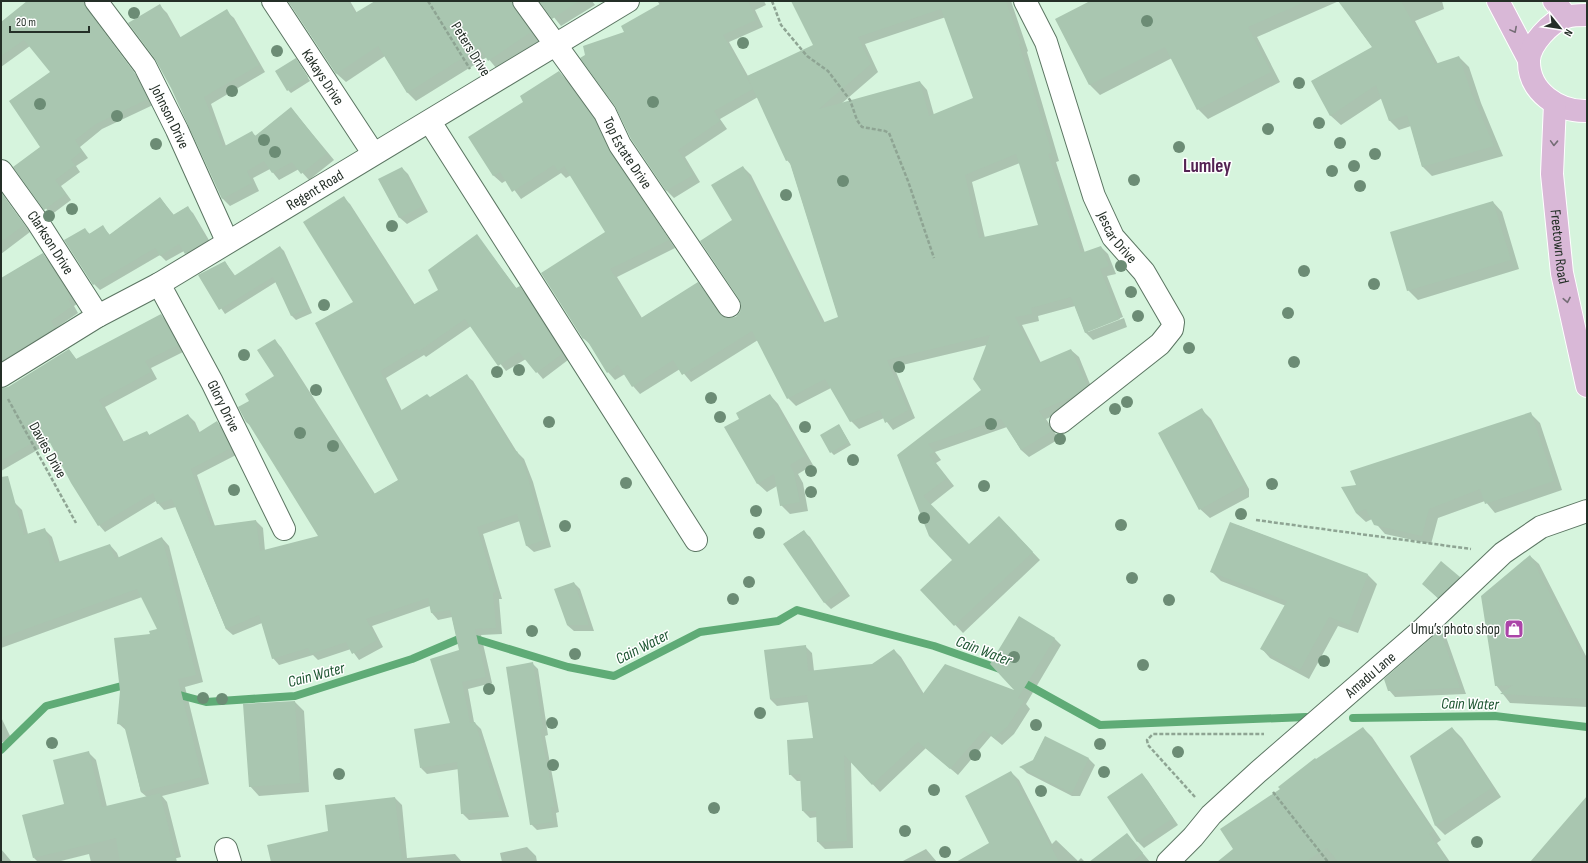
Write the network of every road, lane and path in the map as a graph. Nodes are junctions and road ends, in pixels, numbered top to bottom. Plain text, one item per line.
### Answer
1 (96, 1) edge
2 (273, 1) edge
3 (428, 1) edge
4 (524, 1) edge
5 (772, 1) edge
6 (1025, 1) edge
7 (1498, 1) edge
8 (617, 4) edge
9 (1569, 11) edge
10 (557, 44) junction
11 (1529, 60) junction
12 (484, 89) junction
13 (1555, 104) junction
14 (1587, 111) edge
15 (430, 122) junction
16 (373, 153) junction
17 (1, 171) edge
18 (227, 241) junction
19 (934, 258) dead end
20 (159, 284) junction
21 (729, 306) dead end
22 (98, 316) junction
23 (3, 385) edge
24 (1587, 386) edge
25 (1061, 422) dead end
26 (1587, 511) edge
27 (1256, 520) dead end
28 (76, 523) dead end
29 (284, 529) dead end
30 (696, 540) dead end
31 (1503, 553) junction
32 (1303, 733) junction
33 (1258, 772) junction
34 (1212, 815) junction
35 (1168, 862) edge
36 (1328, 862) edge

1 - 18 street, Johnson Drive
2 - 16 street, Kakays Drive
3 - 12 path, Peters Drive
4 - 10 street, Top Estate Drive
5 - 19 path
6 - 25 street, Jescar Drive
7 -> 11 main road
8 - 10 street, Regent Road
9 - 11 main road
10 - 12 street, Regent Road
10 - 21 street, Top Estate Drive
11 - 13 main road
12 - 15 street, Regent Road
13 - 14 main road
13 -> 24 main road, Freetown Road
15 - 16 street, Regent Road
15 - 30 street
16 - 18 street, Regent Road
17 - 22 street, Clarkson Drive
18 - 20 street, Regent Road
20 - 22 street, Regent Road
20 - 29 street, Glory Drive
22 - 23 street, Regent Road
23 - 28 path, Davies Drive
26 - 31 street, Amadu Lane
27 - 31 path
31 - 32 street, Amadu Lane
32 - 33 street, Amadu Lane
32 - 34 path
33 - 34 street, Amadu Lane
33 - 36 path
34 - 35 street, Amadu Lane

